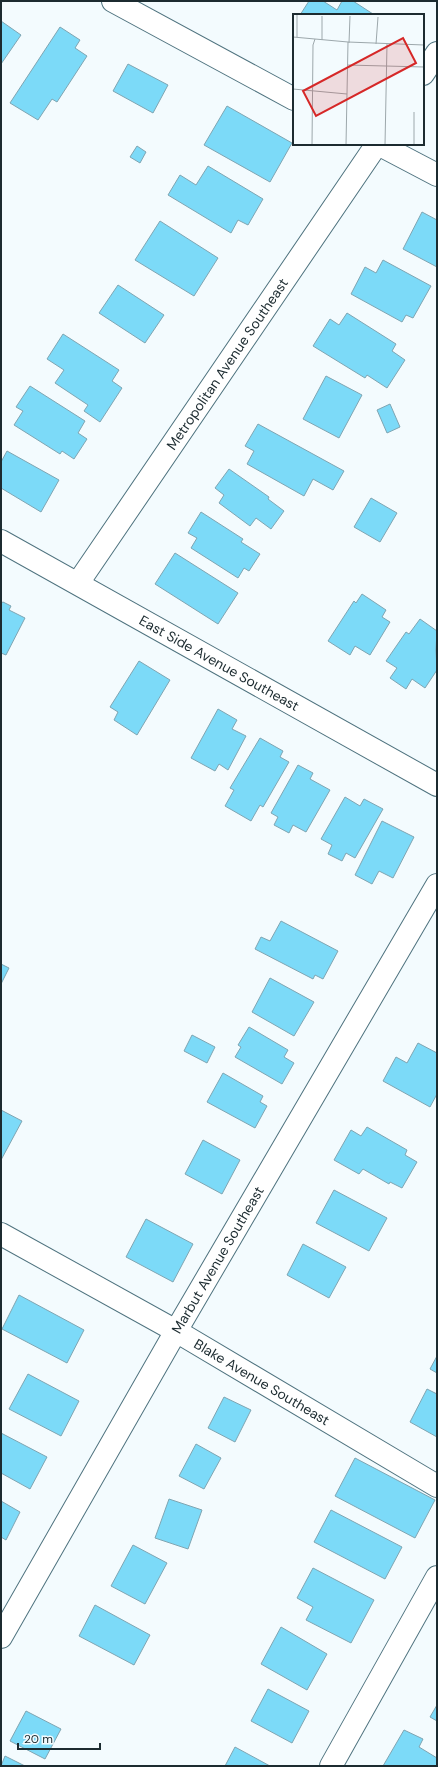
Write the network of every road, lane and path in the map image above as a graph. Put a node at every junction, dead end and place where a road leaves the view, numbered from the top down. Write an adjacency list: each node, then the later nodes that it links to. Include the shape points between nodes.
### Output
1 (113, 1): 4 (street)
2 (437, 53): 3 (street)
3 (424, 72)
4 (293, 97)
5 (377, 145): 9 (street, Metropolitan Avenue Southeast)
6 (380, 145): 7 (street)
7 (437, 175)
8 (1, 540): 9 (street, East Side Avenue Southeast)
9 (78, 583): 10 (street, East Side Avenue Southeast)
10 (437, 785)
11 (437, 885): 13 (street, Marbut Avenue Southeast)
12 (1, 1234): 13 (street, Blake Avenue Southeast)
13 (176, 1331): 14 (street, Blake Avenue Southeast); 16 (street, Marbut Avenue Southeast)
14 (437, 1486)
15 (437, 1577): 17 (street)
16 (1, 1636)
17 (330, 1766)

